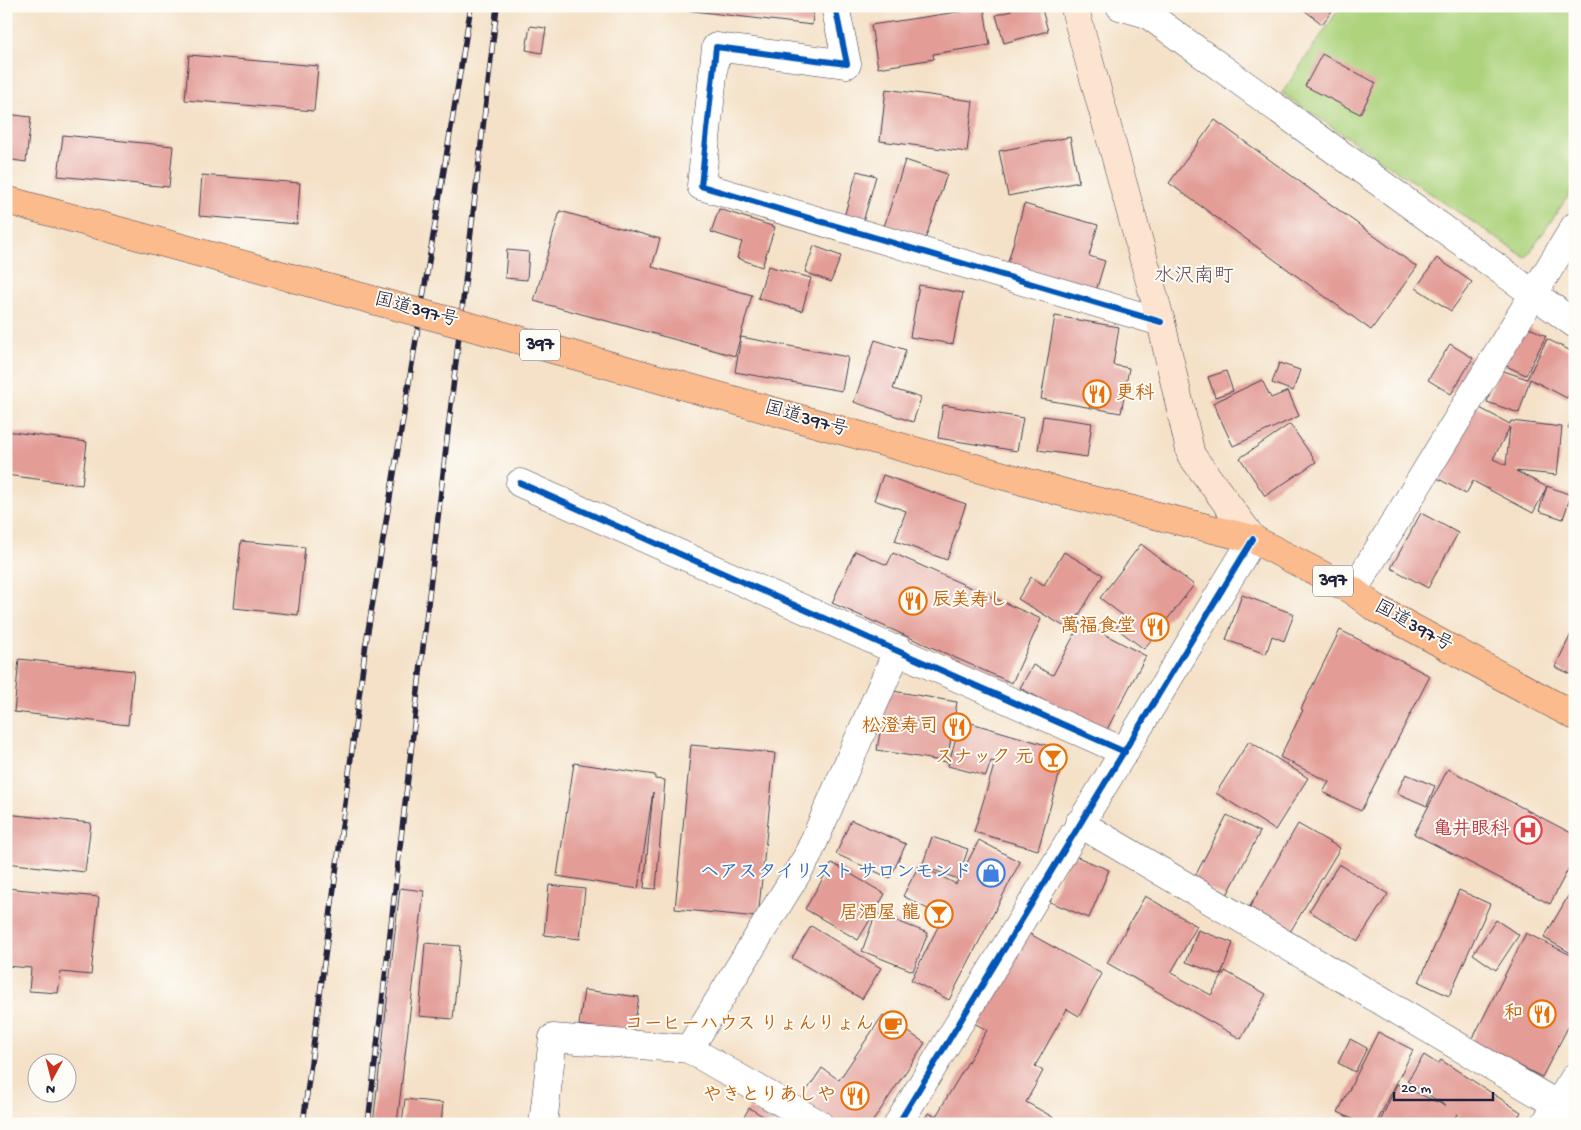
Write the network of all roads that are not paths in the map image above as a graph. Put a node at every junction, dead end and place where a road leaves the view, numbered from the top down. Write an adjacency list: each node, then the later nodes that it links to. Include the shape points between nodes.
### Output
1 (835, 6): 7 (street, via 847,64 716,47 701,186)
2 (1074, 6): 7 (main road)
3 (1120, 6): 6 (street, via 1147,14)
4 (6, 200): 10 (highway, 国道397号 / 397, bridge, via 526,341 1072,495)
5 (1575, 226): 6 (street)
6 (1533, 295): 8 (street); 11 (street)
7 (1160, 322): 10 (main road, via 1191,455)
8 (1575, 324)
9 (520, 483): 12 (street)
10 (1254, 539): 11 (highway, 国道397号 / 397); 14 (street)
11 (1353, 591): 13 (highway, 国道397号 / 397, via 1374,607)
12 (898, 649): 14 (street); 16 (street, via 807,857)
13 (1575, 716)
14 (1125, 752): 15 (street)
15 (1079, 823): 18 (street); 21 (street)
16 (689, 1050): 19 (street, via 553,1038); 20 (street)
17 (1575, 1076): 18 (street)
18 (1559, 1115)
19 (543, 1124)
20 (819, 1124)
21 (898, 1124)

